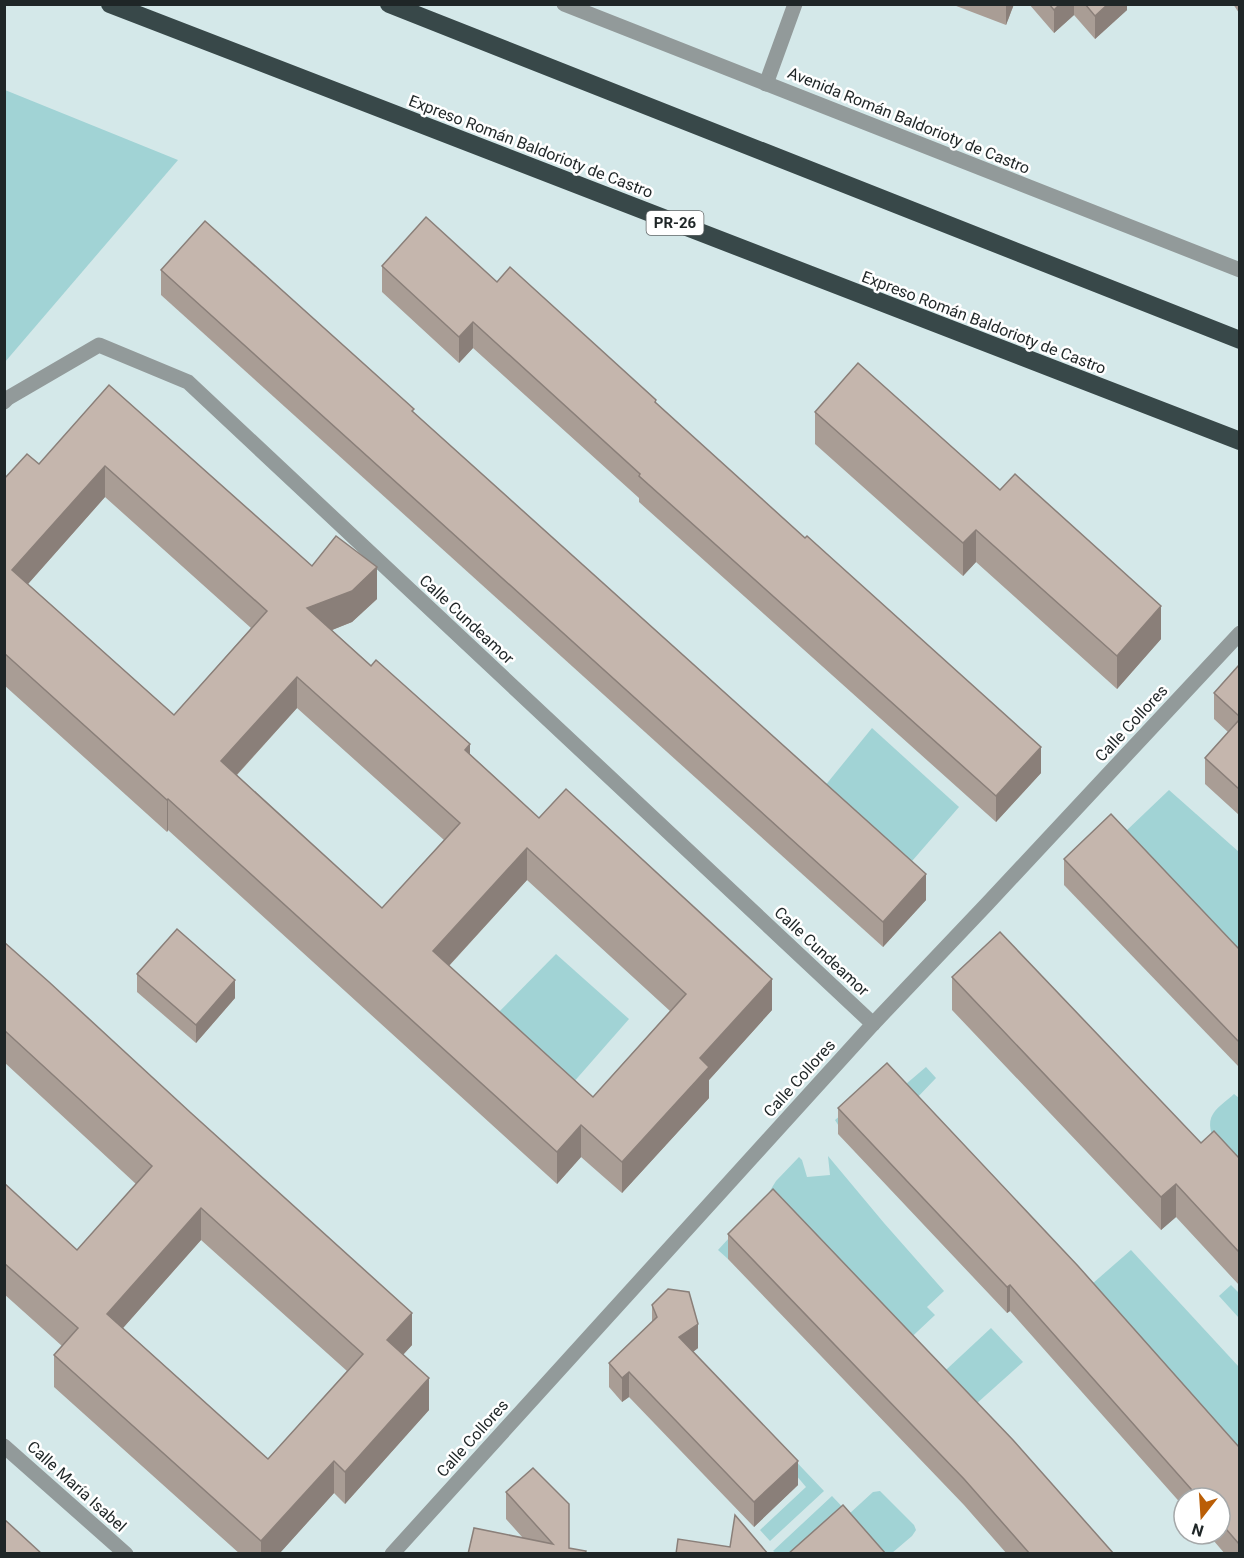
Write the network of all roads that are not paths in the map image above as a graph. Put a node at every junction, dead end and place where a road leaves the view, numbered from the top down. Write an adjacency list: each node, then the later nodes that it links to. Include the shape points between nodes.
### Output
1 (110, 4): 9 (highway, Expreso Román Baldorioty de Castro / PR-26)
2 (389, 4): 7 (highway)
3 (564, 4): 5 (street, Avenida Román Baldorioty de Castro)
4 (795, 4): 5 (street)
5 (766, 84): 6 (street, Avenida Román Baldorioty de Castro)
6 (1238, 267)
7 (1239, 340)
8 (4, 402): 11 (street, Calle Cundeamor, via 99,345 188,382)
9 (1239, 441)
10 (1239, 633): 11 (street, Calle Collores)
11 (873, 1024): 14 (street, Calle Collores)
12 (4, 1446): 13 (street, Calle María Isabel)
13 (126, 1554)
14 (392, 1554)

